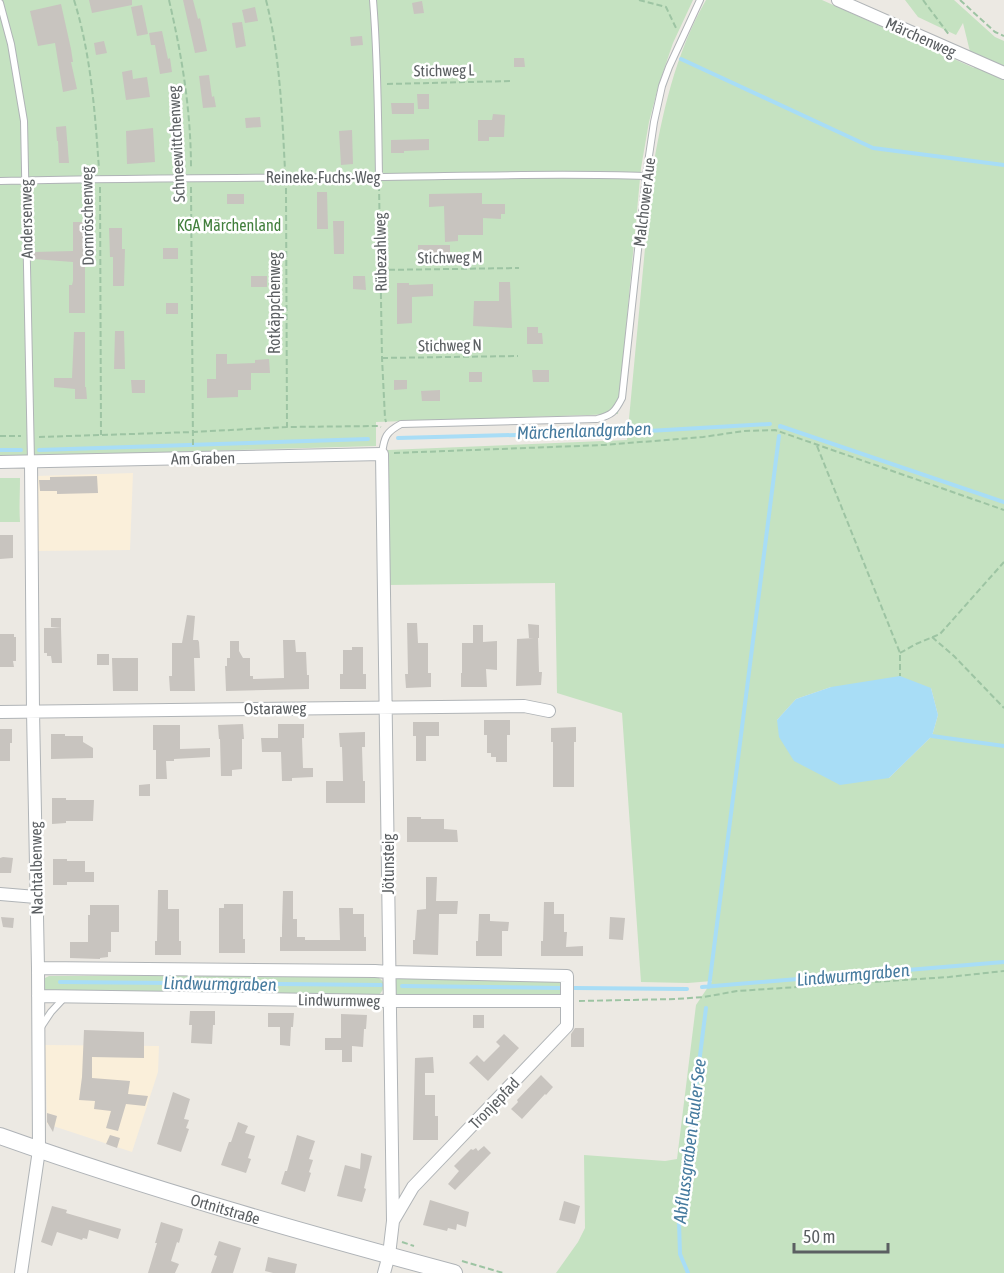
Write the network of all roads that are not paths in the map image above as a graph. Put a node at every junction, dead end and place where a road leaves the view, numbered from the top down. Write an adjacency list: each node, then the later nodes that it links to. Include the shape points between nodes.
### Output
1 (373, 0): 7 (lane)
2 (700, 0): 6 (lane, Malchower Aue, via 662,86)
3 (838, 0): 5 (street, Märchenweg)
4 (0, 3): 9 (lane, Andersenweg, via 24,121)
5 (1004, 73)
6 (646, 176): 7 (lane, Reineke-Fuchs-Weg); 10 (lane, Malchower Aue, via 622,398 615,410 597,419 401,424 389,431)
7 (379, 177): 9 (lane, Reineke-Fuchs-Weg)
8 (0, 181): 9 (lane, Reineke-Fuchs-Weg)
9 (26, 181): 12 (lane, Andersenweg)
10 (382, 454): 12 (street, Am Graben); 13 (street, Jötunsteig)
11 (0, 462): 12 (street, Am Graben)
12 (31, 462): 14 (street, Nachtalbenweg)
13 (386, 707): 14 (street, Ostaraweg); 15 (street, Ostaraweg, via 524,706); 20 (street, Jötunsteig)
14 (33, 711): 16 (street, Ostaraweg); 18 (street, Nachtalbenweg)
15 (549, 711)
16 (0, 712)
17 (0, 894): 18 (street)
18 (36, 897): 19 (street, Nachtalbenweg)
19 (38, 968): 20 (street, Lindwurmweg); 22 (street, Nachtalbenweg)
20 (389, 972): 21 (street, Lindwurmweg); 24 (street, Jötunsteig)
21 (567, 976): 25 (street, Tronjepfad)
22 (38, 996): 23 (street, Lindwurmweg); 26 (street, Nachtalbenweg)
23 (66, 996): 24 (street, Lindwurmweg); 26 (lane)
24 (389, 1001): 25 (street, Lindwurmweg); 29 (street, Jötunsteig)
25 (567, 1001): 29 (street, Tronjepfad, via 567,1026 413,1187)
26 (39, 1030): 28 (street, Nachtalbenweg)
27 (0, 1136): 28 (street, Ortnitstraße)
28 (39, 1150): 30 (street, Ortnitstraße); 31 (street, Nachtalbenweg)
29 (393, 1221): 30 (street, Jötunsteig)
30 (389, 1255): 32 (street, Jötunsteig); 33 (street, Ortnitstraße)
31 (21, 1273)
32 (384, 1273)
33 (454, 1273)

